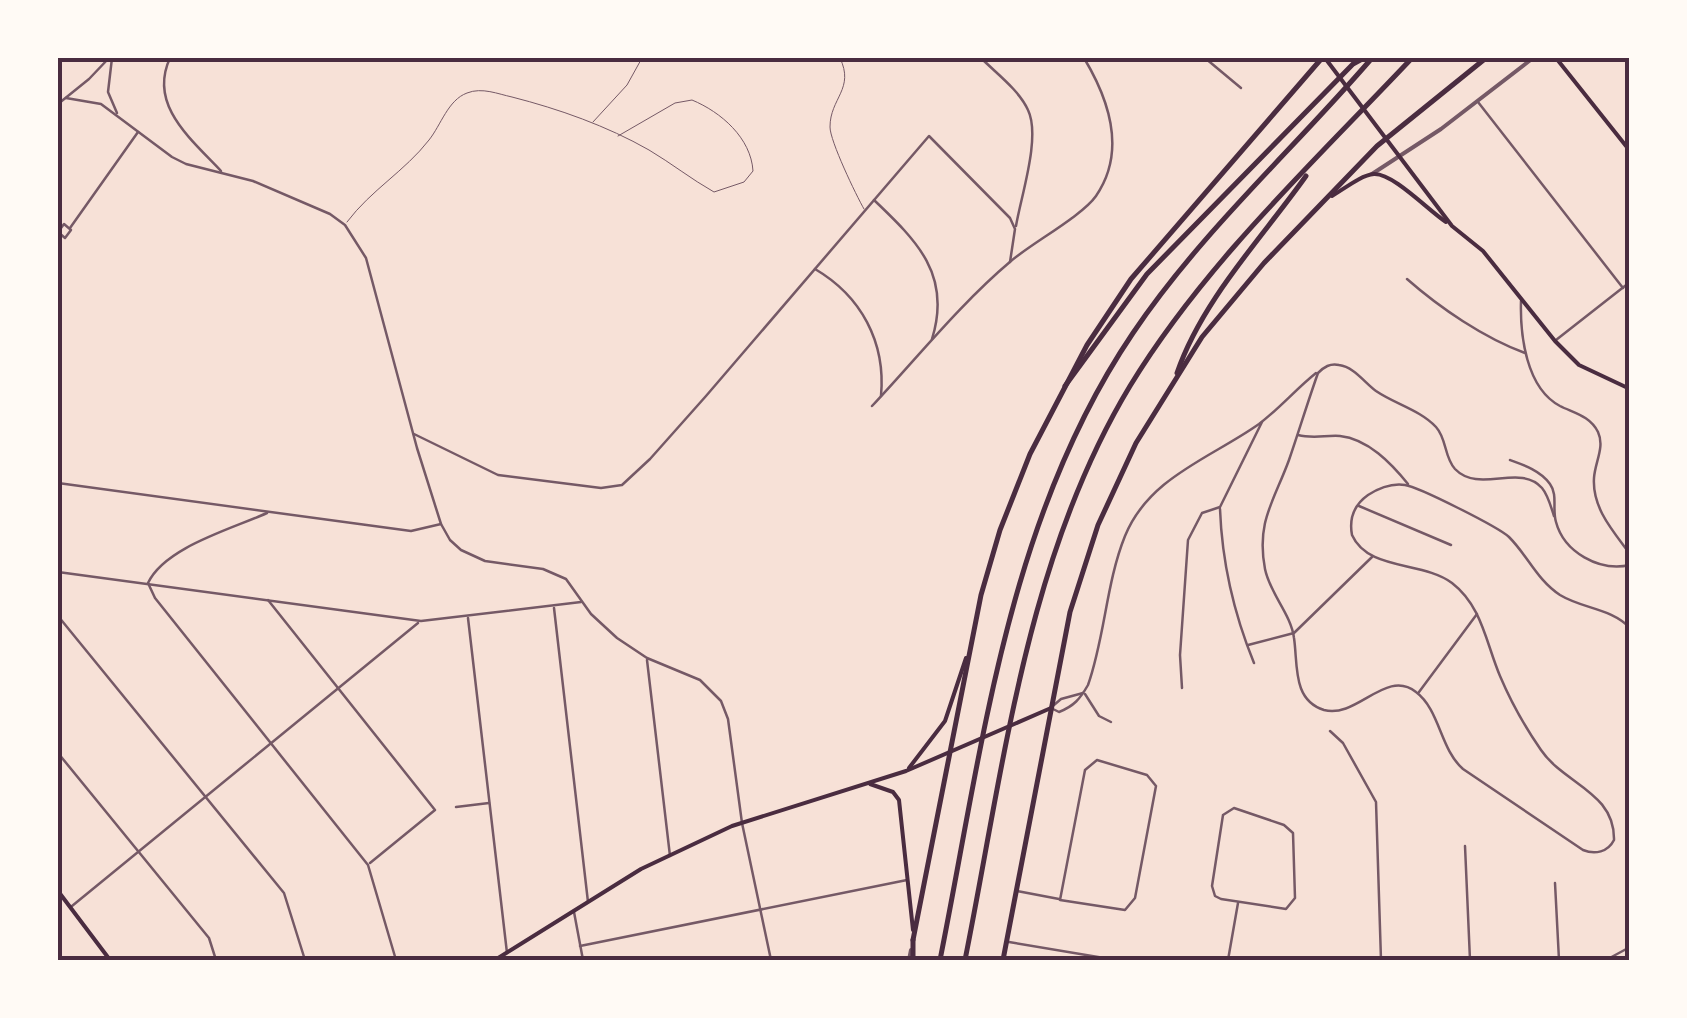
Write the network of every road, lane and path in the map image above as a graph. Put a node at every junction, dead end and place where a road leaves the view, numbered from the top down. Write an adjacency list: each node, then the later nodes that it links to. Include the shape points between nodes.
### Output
1 (110, 58): 16 (street); 19 (street, via 108,92)
2 (170, 58): 27 (street, via 162,84 167,104)
3 (642, 58): 20 (lane)
4 (840, 58): 31 (lane, via 846,81 830,133)
5 (981, 58): 35 (street, via 1032,121)
6 (1084, 58): 37 (street, via 1110,120 1104,177 1095,198)
7 (1205, 58): 15 (street)
8 (1324, 58): 23 (main road); 48 (main road, via 1148,257)
9 (1364, 58): 48 (main road, via 1147,274)
10 (1372, 58): 125 (main road, via 1166,287 1113,365 1061,464 1016,594)
11 (1412, 58): 25 (main road)
12 (1486, 58): 23 (main road)
13 (1533, 58): 17 (street)
14 (1556, 58): 24 (main road)
15 (1240, 88)
16 (66, 98): 18 (street); 19 (street, via 90,100)
17 (1477, 101): 26 (street); 41 (street)
18 (58, 104)
19 (118, 114): 21 (street)
20 (591, 123): 22 (lane); 32 (lane, via 484,91 465,94 421,150)
21 (138, 132): 27 (street, via 172,158); 34 (street)
22 (618, 136): 22 (lane, via 681,100 696,101 728,122 753,171 744,182 714,192)
23 (1384, 140): 26 (main road); 30 (main road)
24 (1630, 151)
25 (1318, 158): 47 (main road, via 1222,291 1186,346); 126 (main road, via 1172,324 1122,400 1079,486 1034,620)
26 (1399, 159): 28 (street); 33 (main road)
27 (222, 172): 32 (street, via 306,203)
28 (1372, 174): 30 (main road); 33 (main road, via 1393,180)
29 (873, 199): 31 (street); 35 (street, via 929,136 1004,208); 44 (street, via 915,242 932,271 938,309)
30 (1319, 203): 47 (main road, via 1227,304)
31 (864, 209): 38 (street)
32 (345, 226): 53 (street, via 366,258)
33 (1452, 226): 42 (main road)
34 (70, 228): 36 (street, via 62,225); 36 (street, via 67,238)
35 (1016, 229): 37 (street)
36 (58, 232)
37 (1010, 262): 44 (street)
38 (814, 268): 50 (street, via 844,289 870,326 880,355); 53 (street, via 622,484 601,488 498,476)
39 (1407, 279): 45 (street)
40 (1630, 282): 41 (street)
41 (1622, 288): 43 (street)
42 (1521, 299): 43 (main road); 45 (street)
43 (1554, 341): 49 (main road, via 1579,365)
44 (930, 343): 50 (street)
45 (1526, 354): 64 (street, via 1550,398 1597,429 1596,499)
46 (1318, 372): 52 (street); 54 (street); 61 (street, via 1331,365 1350,369 1431,422 1462,474 1532,481 1543,489)
47 (1177, 373): 86 (main road, via 1130,455 1092,542)
48 (1065, 386): 79 (main road, via 1010,505)
49 (1630, 388)
50 (880, 397): 51 (street)
51 (872, 406)
52 (1263, 422): 59 (street); 84 (street, via 1178,472 1134,520 1118,557)
53 (412, 433): 62 (street)
54 (1297, 435): 57 (street, via 1361,442); 77 (street, via 1262,540 1268,582)
55 (1510, 460): 61 (street, via 1549,482)
56 (58, 483): 60 (street)
57 (1410, 486): 58 (street, via 1380,488); 76 (street, via 1494,525 1559,594)
58 (1358, 505): 63 (street); 65 (street, via 1352,536)
59 (1220, 508): 78 (street, via 1223,554); 83 (street, via 1202,513 1188,540)
60 (267, 513): 62 (street, via 412,531); 68 (street, via 186,549 152,573)
61 (1554, 516): 66 (street, via 1580,554 1605,566)
62 (441, 524): 70 (street, via 460,550 494,564 553,572)
63 (1451, 545)
64 (1630, 554)
65 (1372, 556): 72 (street, via 1442,576); 77 (street)
66 (1630, 564)
67 (58, 572): 68 (street)
68 (148, 584): 69 (street); 89 (street)
69 (268, 599): 75 (street); 82 (street)
70 (582, 602): 71 (street); 80 (street, via 602,626)
71 (554, 606): 74 (street); 107 (street)
72 (1478, 613): 85 (street); 85 (street, via 1518,712 1558,770 1607,808 1612,845 1583,850 1463,769)
73 (58, 616): 94 (street)
74 (468, 617): 75 (street); 95 (street)
75 (421, 621): 82 (street)
76 (1630, 628)
77 (1294, 633): 78 (street); 85 (street, via 1300,687 1319,708 1344,710 1391,686)
78 (1246, 645): 81 (street)
79 (969, 649): 90 (main road); 92 (main road, via 948,717)
80 (647, 658): 97 (street, via 700,680 721,701); 100 (street)
81 (1254, 663)
82 (339, 687): 89 (street); 101 (street, via 435,810)
83 (1182, 688)
84 (1084, 692): 86 (street); 86 (street, via 1069,708); 87 (street)
85 (1418, 693)
86 (1051, 708): 90 (main road); 105 (main road)
87 (1111, 722)
88 (1330, 731): 130 (street, via 1376,802)
89 (272, 742): 94 (street); 101 (street)
90 (950, 752): 92 (main road); 112 (main road)
91 (58, 753): 99 (street)
92 (906, 771): 93 (main road)
93 (870, 784): 97 (main road); 102 (main road, via 899,800)
94 (205, 796): 99 (street); 119 (street, via 284,893)
95 (490, 803): 96 (street); 116 (street)
96 (456, 808)
97 (742, 822): 100 (main road); 110 (street)
98 (1465, 846): 131 (street)
99 (138, 851): 109 (street); 118 (street, via 209,938)
100 (670, 857): 107 (main road)
101 (368, 865): 120 (street)
102 (908, 880): 110 (street); 112 (main road)
103 (1555, 883): 132 (street)
104 (58, 891): 109 (main road)
105 (1016, 891): 106 (street); 113 (main road)
106 (1060, 900): 106 (street, via 1088,764 1097,760 1151,778 1156,790 1133,904 1119,910)
107 (588, 902): 111 (main road)
108 (1238, 902): 108 (street, via 1212,890 1230,808 1293,833 1294,903 1286,909); 129 (street)
109 (71, 907): 117 (main road)
110 (760, 908): 114 (street); 123 (street)
111 (574, 911): 114 (street); 116 (main road)
112 (913, 940): 124 (main road)
113 (1007, 941): 127 (main road); 128 (street)
114 (580, 946): 122 (street)
115 (1630, 947): 133 (street)
116 (507, 953): 121 (main road)
117 (110, 960)
118 (216, 960)
119 (305, 960)
120 (396, 960)
121 (495, 960)
122 (583, 960)
123 (771, 960)
124 (911, 960)
125 (940, 960)
126 (965, 960)
127 (1003, 960)
128 (1116, 960)
129 (1228, 960)
130 (1381, 960)
131 (1470, 960)
132 (1559, 960)
133 (1606, 960)

